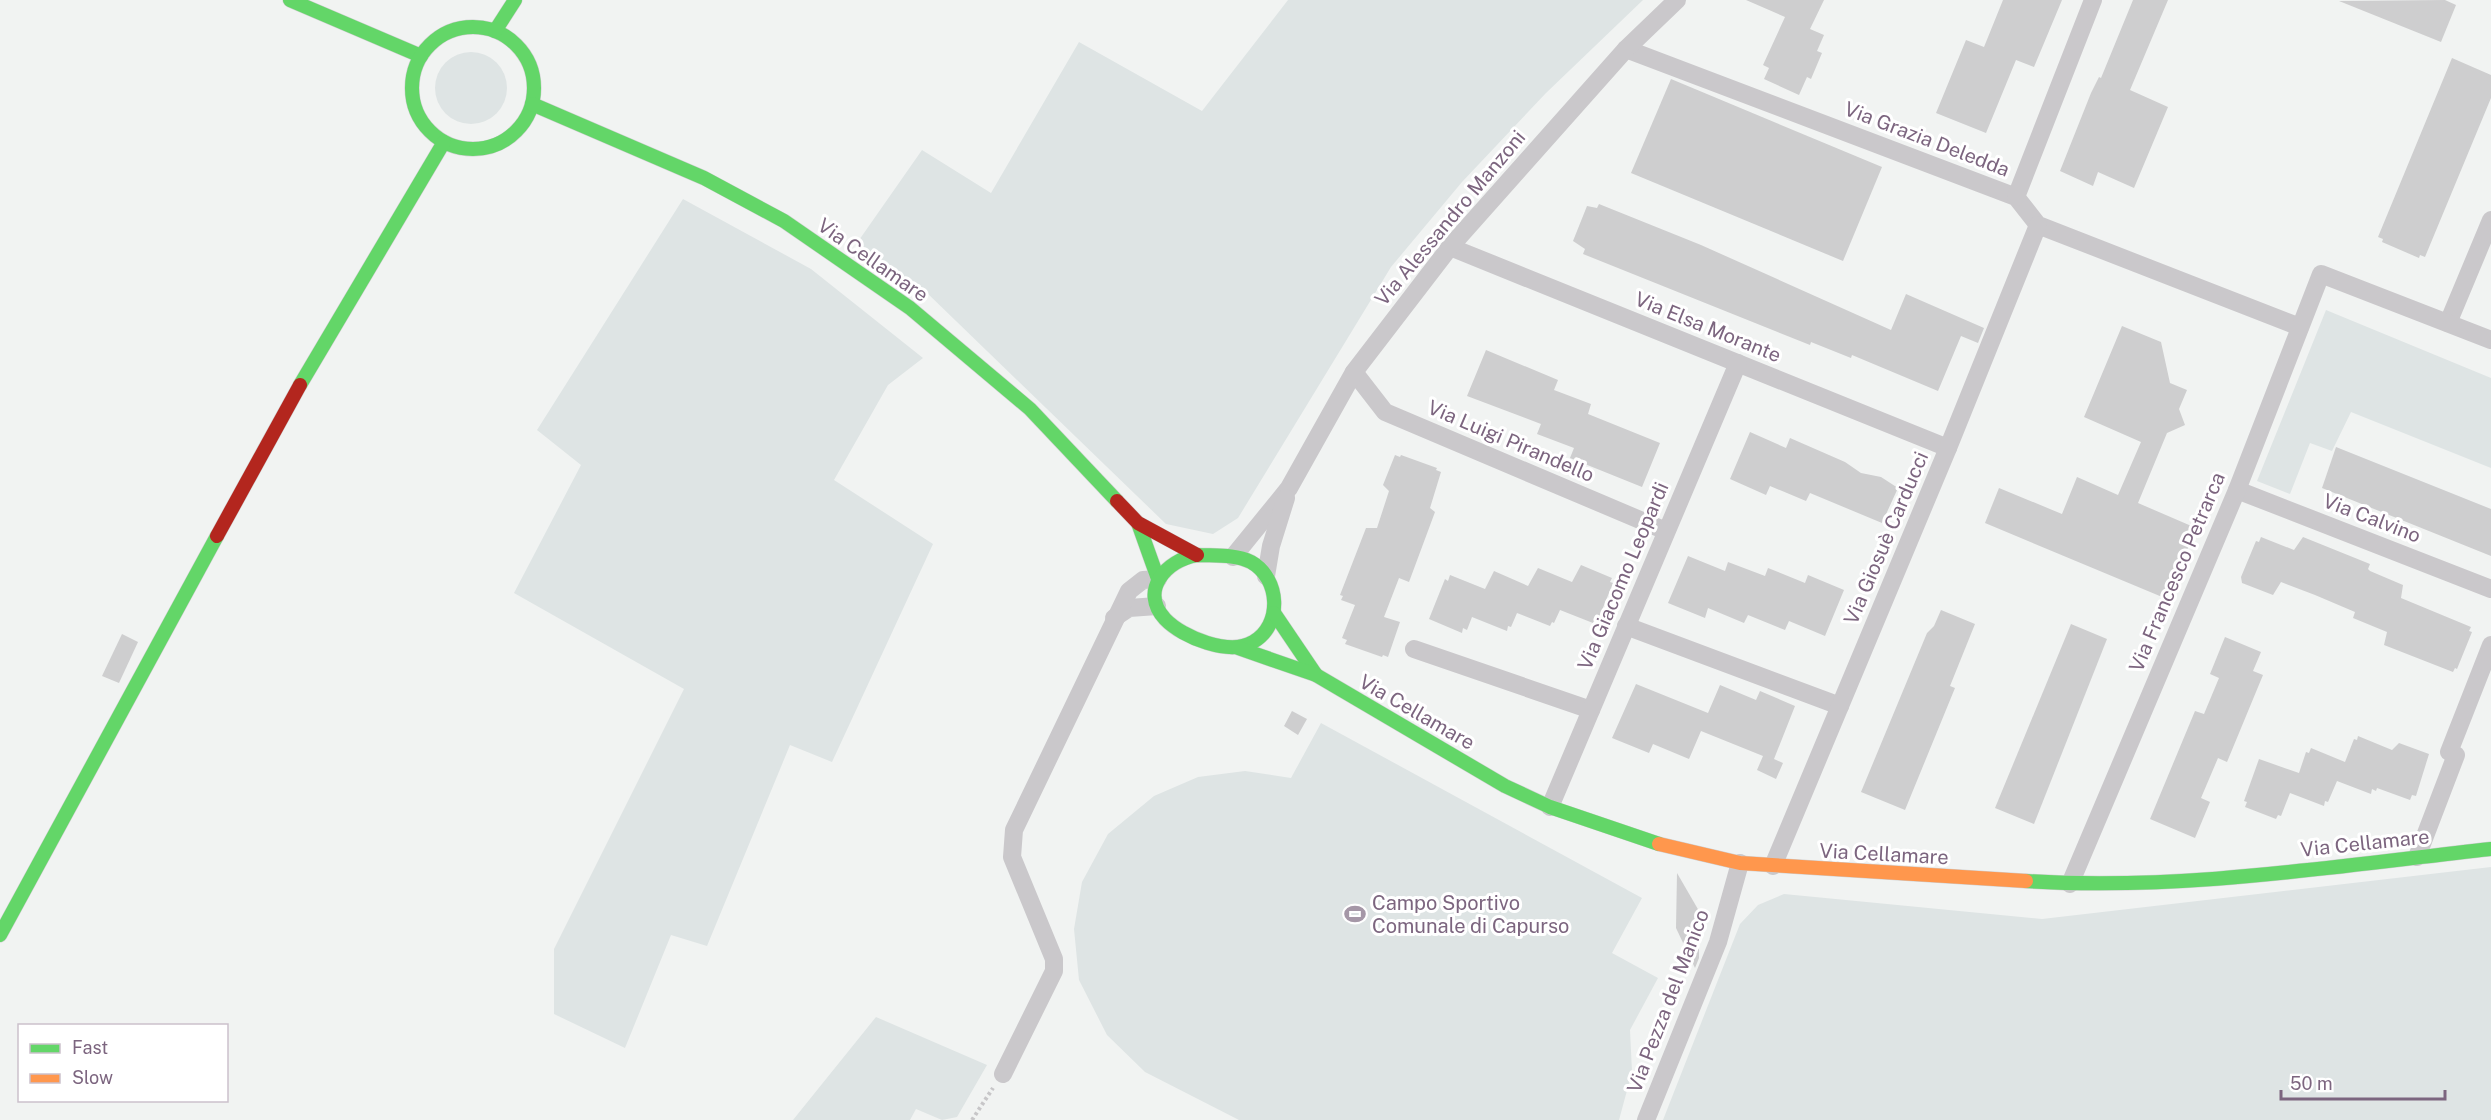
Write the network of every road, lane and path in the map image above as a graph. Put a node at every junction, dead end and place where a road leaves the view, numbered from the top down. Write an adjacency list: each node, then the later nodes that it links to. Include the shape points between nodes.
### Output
1 (290, 0): 7 (street)
2 (515, 0): 5 (street)
3 (1677, 0): 6 (street, Via Alessandro Manzoni)
4 (2093, 0): 10 (street)
5 (495, 31): 7 (street, via 470,27 451,31 434,41); 8 (street, via 511,39 528,60 534,86)
6 (1626, 48): 10 (street, Via Grazia Deledda); 13 (street, Via Alessandro Manzoni)
7 (421, 56): 9 (street, via 412,84 414,104 422,122)
8 (532, 104): 9 (street, via 519,128 497,144 470,149); 22 (street, Via Cellamare, via 704,178 784,221 910,308 1030,409)
9 (444, 142): 45 (street, via 236,500)
10 (2016, 197): 12 (street, Via Grazia Deledda)
11 (2491, 220): 14 (street)
12 (2038, 225): 15 (street); 19 (street, Via Giosuè Carducci)
13 (1450, 247): 17 (street, Via Elsa Morante); 18 (street, Via Alessandro Manzoni)
14 (2448, 323): 15 (street, Via Francesco Petrarca, via 2320,274); 16 (street)
15 (2300, 327): 21 (street, Via Francesco Petrarca)
16 (2491, 340)
17 (1738, 363): 19 (street, Via Elsa Morante); 23 (street, Via Giacomo Leopardi)
18 (1354, 372): 20 (street, Via Alessandro Manzoni); 23 (street, Via Luigi Pirandello, via 1385,412)
19 (1948, 448): 37 (street, Via Giosuè Carducci)
20 (1289, 488): 25 (street, Via Alessandro Manzoni); 26 (street, Via Alessandro Manzoni)
21 (2237, 490): 28 (street, Via Calvino); 44 (street, Via Francesco Petrarca)
22 (1138, 524): 24 (street, Via Cellamare); 27 (street, Via Cellamare)
23 (1666, 531): 32 (street, Via Giacomo Leopardi)
24 (1197, 555): 25 (street, Via Cellamare); 27 (street, Via Cellamare, via 1176,559)
25 (1233, 557): 26 (street, Via Cellamare, via 1246,560)
26 (1266, 576): 30 (street, Via Cellamare, via 1272,587)
27 (1158, 579): 29 (street, Via Cellamare); 31 (street, via 1143,580 1129,591)
28 (2491, 589)
29 (1157, 606): 31 (street, via 1129,608); 34 (street, Via Cellamare, via 1178,629 1212,646)
30 (1274, 613): 34 (street, via 1261,636); 36 (street, Via Cellamare)
31 (1114, 618): 46 (street, via 1014,830 1012,857 1054,959 1054,971)
32 (1626, 626): 37 (street); 38 (street, Via Giacomo Leopardi)
33 (2491, 645): 41 (street, via 2448,752 2456,755)
34 (1238, 648): 36 (street, Via Cellamare)
35 (1414, 649): 38 (street)
36 (1316, 675): 39 (street, Via Cellamare, via 1455,757)
37 (1840, 706): 43 (street, Via Giosuè Carducci)
38 (1591, 711): 39 (street, Via Giacomo Leopardi)
39 (1550, 807): 42 (street, Via Cellamare, via 1667,847)
40 (2491, 849): 41 (street, Via Cellamare)
41 (2417, 857): 44 (street, Via Cellamare, via 2183,882)
42 (1740, 863): 43 (street, Via Cellamare); 48 (street, Via Pezza del Manico, via 1718,942)
43 (1773, 866): 44 (street, Via Cellamare)
44 (2070, 884)
45 (0, 935)
46 (1003, 1074): 47 (path)
47 (972, 1120)
48 (1646, 1120)

